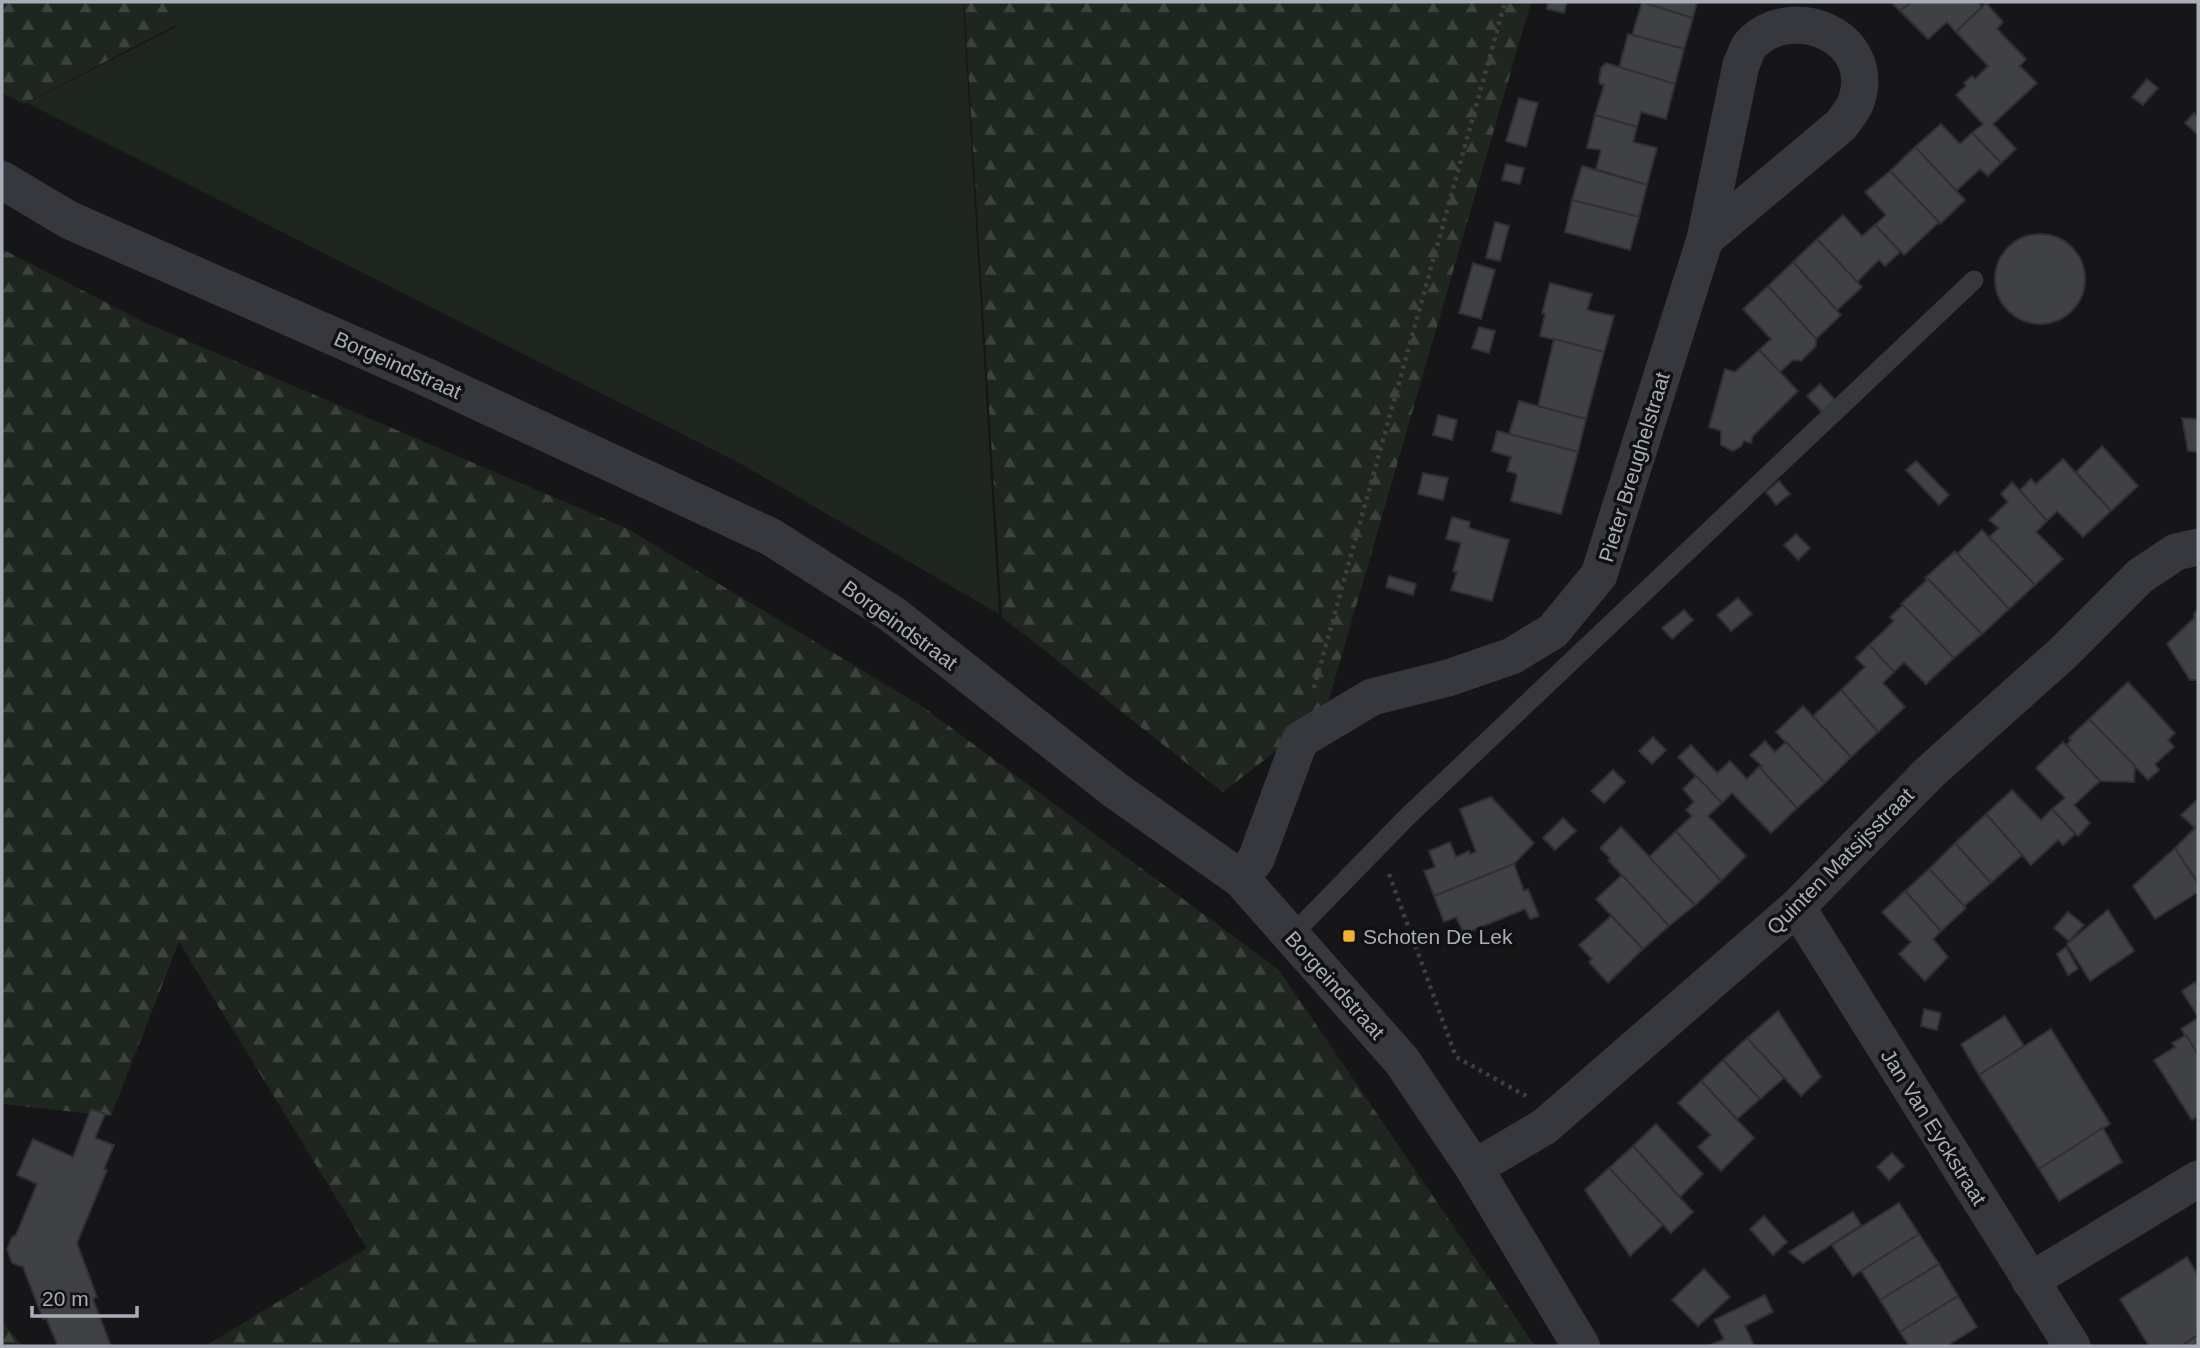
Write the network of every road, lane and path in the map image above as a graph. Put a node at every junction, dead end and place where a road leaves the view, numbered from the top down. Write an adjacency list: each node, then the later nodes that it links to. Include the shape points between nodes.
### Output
1 (1505, 2): 6 (path)
2 (2, 180): 8 (street, Borgeindstraat, via 69,220 426,377 771,537 891,614 1115,790)
3 (1705, 239): 3 (street, Pieter Breughelstraat, via 1841,125 1855,104 1858,63 1845,41 1831,29 1811,21 1778,23 1749,47 1741,65); 6 (street, Pieter Breughelstraat, via 1599,575 1553,631 1512,656 1372,697)
4 (1974, 280): 7 (lane)
5 (2198, 547): 9 (street, Quinten Matsijsstraat, via 2176,552 2140,576 2063,653 1930,772)
6 (1300, 740): 8 (street, via 1256,859)
7 (1379, 846): 10 (lane); 11 (path, via 1456,1057 1525,1095)
8 (1241, 879): 10 (street, Borgeindstraat)
9 (1797, 907): 11 (street, Quinten Matsijsstraat); 14 (street, Jan Van Eyckstraat)
10 (1291, 936): 12 (street, Borgeindstraat, via 1402,1061)
11 (1544, 1127): 12 (street, Quinten Matsijsstraat)
12 (1474, 1168): 15 (street, Borgeindstraat)
13 (2198, 1179): 14 (street)
14 (2030, 1281): 16 (street, Jan Van Eyckstraat)
15 (1581, 1346)
16 (2072, 1346)

